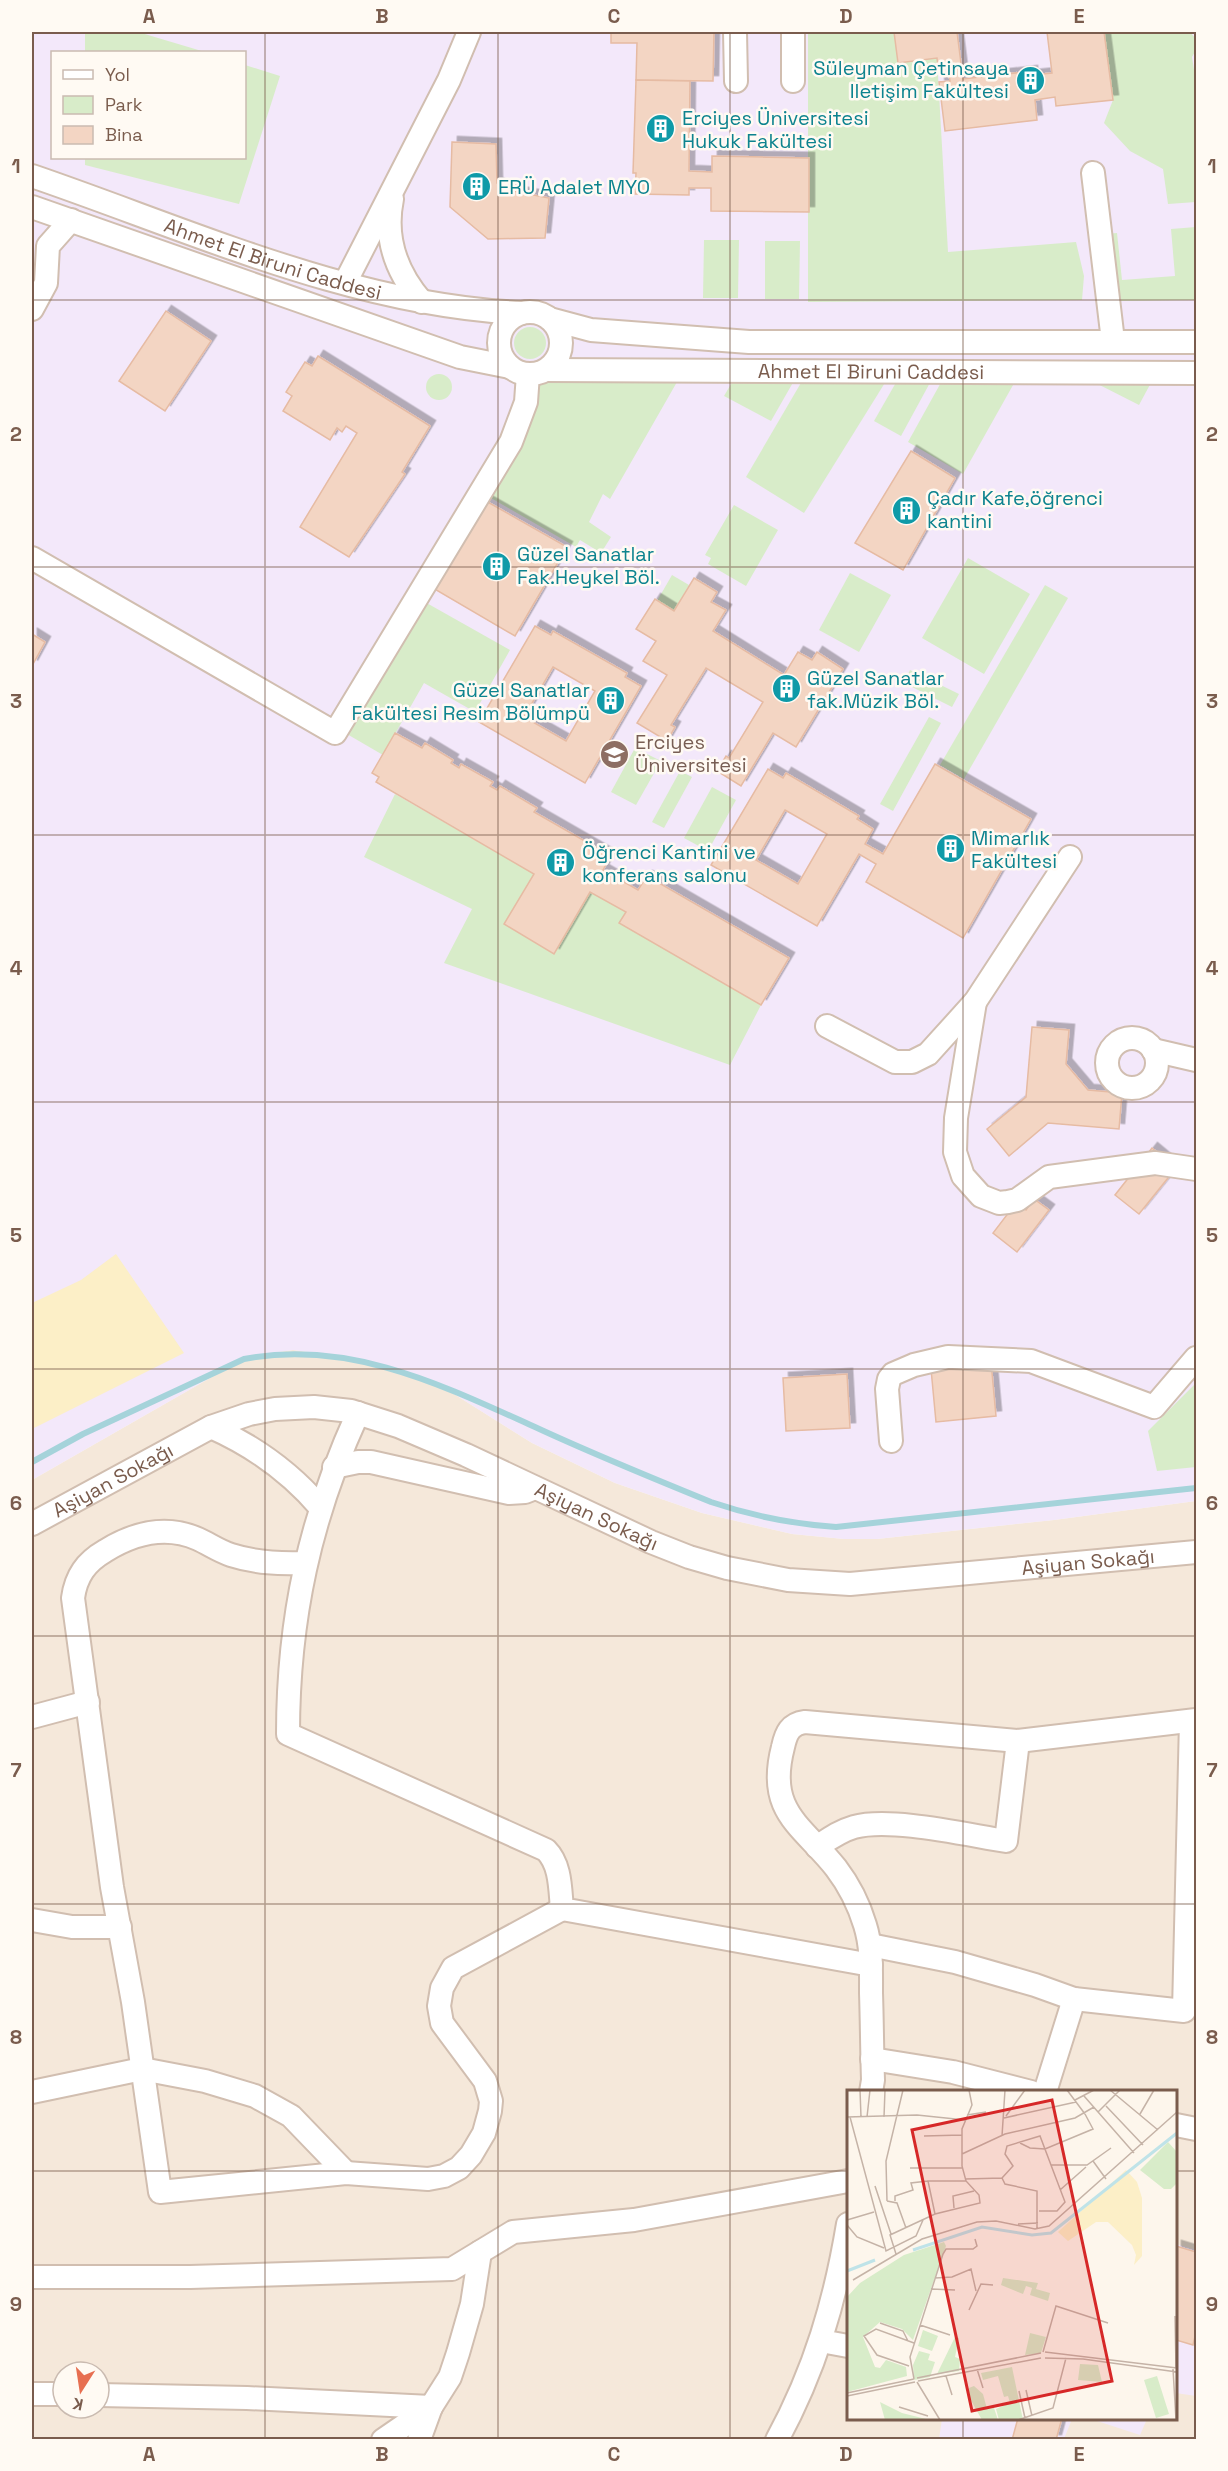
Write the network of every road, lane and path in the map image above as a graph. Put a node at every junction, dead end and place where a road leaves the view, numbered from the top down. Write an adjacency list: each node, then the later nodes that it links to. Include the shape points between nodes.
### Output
1 (469, 32): 8 (street)
2 (735, 32): 4 (street)
3 (793, 32): 5 (street)
4 (736, 81)
5 (793, 81)
6 (1093, 173): 16 (street)
7 (32, 177): 11 (street, Ahmet El Biruni Caddesi, via 204,240)
8 (399, 177): 11 (street); 12 (street, via 390,208 390,241 401,273)
9 (32, 207): 10 (street, Ahmet El Biruni Caddesi)
10 (71, 220): 13 (street, via 48,246 46,284); 18 (street, Ahmet El Biruni Caddesi, via 460,357)
11 (345, 283): 12 (street, Ahmet El Biruni Caddesi)
12 (422, 302): 14 (street, Ahmet El Biruni Caddesi, via 476,311)
13 (32, 309)
14 (522, 313): 15 (street); 18 (street, via 501,332 500,351)
15 (549, 320): 16 (street, Ahmet El Biruni Caddesi, via 591,330 750,342); 18 (street, via 560,336 554,363)
16 (1113, 341): 17 (street, Ahmet El Biruni Caddesi)
17 (1197, 342)
18 (528, 371): 19 (street, Ahmet El Biruni Caddesi); 20 (street, via 524,409 512,442 335,734)
19 (1197, 373)
20 (32, 558)
21 (1070, 856): 22 (street)
22 (975, 1002): 23 (street, via 928,1054 912,1062 886,1059); 26 (street, via 956,1118 955,1152 963,1176 981,1196 1008,1202 1017,1200 1048,1177 1155,1163)
23 (826, 1026)
24 (1153, 1050): 25 (street)
25 (1197, 1060)
26 (1197, 1169)
27 (1197, 1358): 30 (street, via 1154,1407 1031,1361 965,1357 931,1360 890,1379 887,1389)
28 (358, 1413): 29 (street, Aşiyan Sokağı, via 321,1407 275,1409); 31 (street); 32 (street, Aşiyan Sokağı, via 432,1440)
29 (210, 1427): 33 (street, via 237,1438 282,1468); 34 (street, Aşiyan Sokağı)
30 (891, 1441)
31 (334, 1467): 32 (street, via 371,1462 509,1493); 33 (street)
32 (535, 1488): 35 (street, Aşiyan Sokağı, via 688,1557 757,1574 819,1583 850,1584)
33 (320, 1507): 36 (street)
34 (32, 1524)
35 (1197, 1552)
36 (305, 1563): 37 (street, via 247,1559 198,1539 168,1532 129,1538 101,1553 82,1570 72,1598); 42 (street, via 291,1648 288,1734 546,1850 555,1861)
37 (88, 1702): 38 (street); 44 (street)
38 (32, 1717)
39 (1194, 1720): 40 (street); 47 (street)
40 (1018, 1741): 41 (street, via 1006,1841 882,1824 855,1827); 41 (street, via 798,1723 788,1731 782,1752 781,1795 791,1819)
41 (817, 1847): 45 (street, via 850,1889)
42 (562, 1909): 45 (street); 56 (street, via 453,1968 442,1988 442,2023 480,2072 489,2091 488,2121 471,2156 459,2168 436,2178)
43 (32, 1920): 44 (street, via 72,1927)
44 (120, 1927): 49 (street)
45 (870, 1955): 46 (street, via 975,1967); 48 (street)
46 (1074, 1999): 47 (street); 52 (street)
47 (1190, 2011)
48 (872, 2059): 50 (street); 51 (street, via 953,2072)
49 (142, 2069): 53 (street); 56 (street, via 230,2087 273,2106 291,2116); 56 (street, via 160,2192)
50 (871, 2090)
51 (1027, 2090)
52 (1045, 2090)
53 (32, 2091)
54 (1177, 2125): 55 (street)
55 (1197, 2129)
56 (346, 2173)
57 (847, 2181): 59 (street, via 634,2220 513,2232)
58 (847, 2235): 61 (street)
59 (480, 2252): 60 (street, via 452,2269 441,2270); 66 (street, via 472,2304 458,2353 450,2377)
60 (32, 2277)
61 (821, 2341): 62 (street); 69 (street, via 805,2384)
62 (847, 2346)
63 (32, 2394): 64 (street)
64 (51, 2394)
65 (111, 2395): 66 (street)
66 (431, 2407): 67 (street); 68 (street)
67 (383, 2439)
68 (419, 2439)
69 (777, 2439)

